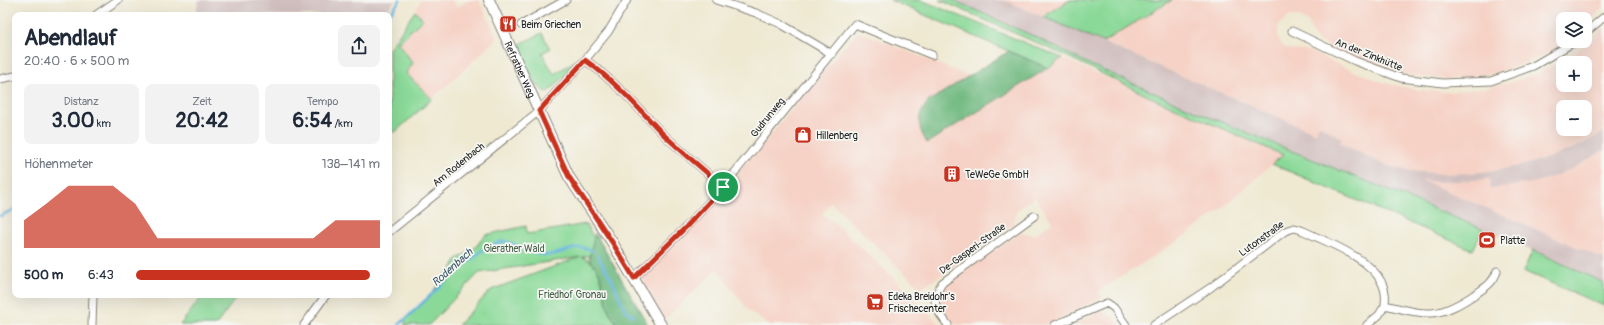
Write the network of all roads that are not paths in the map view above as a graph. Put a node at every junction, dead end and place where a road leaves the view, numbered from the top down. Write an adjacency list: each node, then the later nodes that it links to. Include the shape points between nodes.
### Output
1 (118, 0): 6 (street)
2 (489, 0): 17 (main road, Refrather Weg)
3 (566, 0): 8 (street)
4 (627, 0): 14 (street, Am Rodenbach, via 608,32)
5 (716, 0): 12 (street, via 781,24)
6 (100, 12)
7 (1604, 17): 9 (street)
8 (521, 25)
9 (1592, 27)
10 (1292, 31): 11 (street, An der Zinkhütte, via 1356,61 1401,78 1443,83 1491,82 1533,66)
11 (1564, 48)
12 (832, 54): 13 (street, Gudrunweg, via 855,24); 18 (street, Gudrunweg)
13 (932, 55)
14 (585, 60): 17 (street, Am Rodenbach); 18 (street, via 601,71 664,134)
15 (12, 77): 16 (street)
16 (0, 80)
17 (539, 111): 20 (street, Am Rodenbach); 22 (main road, Refrather Weg, via 569,177)
18 (723, 187): 22 (street, Gudrunweg)
19 (1034, 216): 29 (street, De-Gasperi-Straße, via 942,283 934,302)
20 (392, 230)
21 (1497, 271): 25 (street, via 1492,282 1461,304 1442,312 1426,314)
22 (634, 278): 28 (main road, Refrather Weg)
23 (93, 298): 26 (street)
24 (324, 298): 27 (street)
25 (1385, 305): 32 (street, Lutonstraße, via 1384,289 1380,280 1358,258 1342,248 1294,228 1285,231 1204,293); 33 (street, via 1377,318)
26 (92, 325)
27 (304, 325)
28 (661, 325)
29 (948, 325)
30 (1055, 325): 31 (street, via 1107,303)
31 (1126, 325)
32 (1154, 325)
33 (1367, 325)

